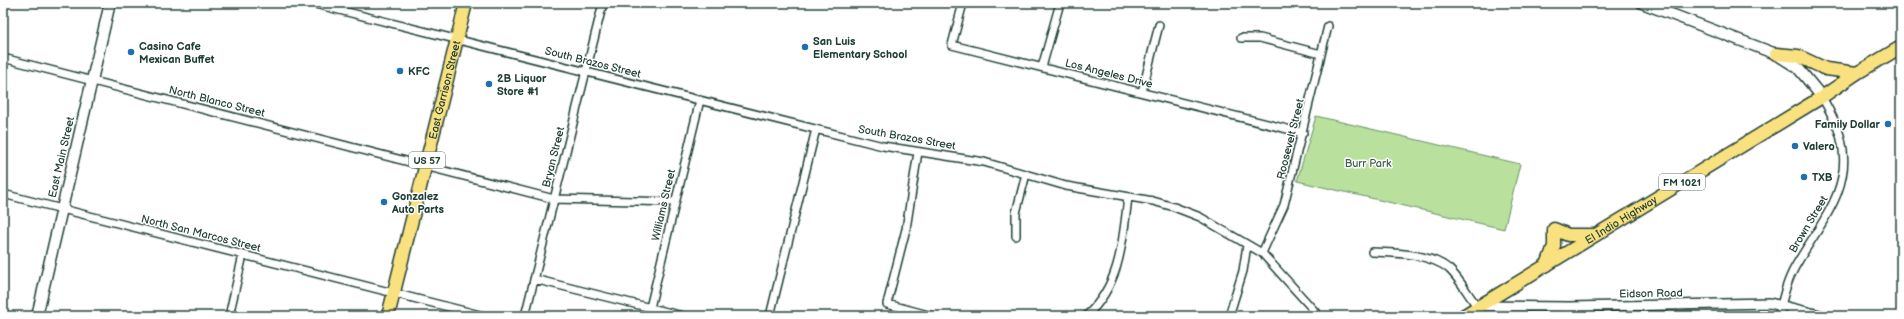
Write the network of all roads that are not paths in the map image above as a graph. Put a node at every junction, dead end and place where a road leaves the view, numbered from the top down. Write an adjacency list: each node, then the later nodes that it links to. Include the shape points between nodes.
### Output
1 (110, 3): 19 (main road, East Main Street)
2 (311, 3): 11 (street, South Brazos Street)
3 (466, 3): 11 (main road, East Garrison Street / US 57)
4 (602, 3): 17 (street, Bryan Street)
5 (963, 3): 16 (street, Los Angeles Drive, via 952,45)
6 (1060, 3): 16 (street)
7 (1642, 3): 14 (main road)
8 (1159, 25): 20 (street)
9 (1328, 26): 13 (street, Roosevelt Street)
10 (1241, 38): 13 (street, via 1260,38)
11 (458, 41): 17 (street, South Brazos Street); 26 (main road, East Garrison Street / US 57)
12 (1901, 47): 18 (main road, El Indio Highway / FM 1021)
13 (1321, 54): 24 (street, Roosevelt Street)
14 (1776, 54): 18 (main road, via 1798,56 1826,69); 21 (main road, via 1798,68)
15 (3, 58): 19 (street, North Blanco Street)
16 (1042, 67): 20 (street, Los Angeles Drive)
17 (585, 71): 22 (street, South Brazos Street); 30 (street, Bryan Street)
18 (1857, 73): 21 (main road, El Indio Highway / FM 1021)
19 (92, 80): 26 (street, North Blanco Street); 32 (main road, East Main Street)
20 (1142, 92): 24 (street, Los Angeles Drive)
21 (1822, 97): 33 (main road, El Indio Highway / FM 1021); 42 (street, Brown Street, via 1841,138 1844,170 1840,190 1828,215 1794,268)
22 (700, 100): 23 (street, South Brazos Street); 31 (street, Williams Street)
23 (816, 129): 25 (street, South Brazos Street); 53 (street)
24 (1303, 132): 37 (street, Roosevelt Street, via 1284,205)
25 (918, 152): 27 (street, South Brazos Street, via 984,162); 54 (street, via 906,230 887,304)
26 (426, 166): 30 (street, North Blanco Street); 41 (main road, East Garrison Street / US 57)
27 (1026, 174): 29 (street, South Brazos Street, via 1066,186); 34 (street, via 1016,213)
28 (3, 194): 32 (street, North San Marcos Street)
29 (1128, 197): 35 (street, South Brazos Street, via 1174,207 1200,217); 55 (street, via 1123,247 1114,276 1093,310)
30 (554, 199): 31 (street, North Blanco Street); 40 (street, Bryan Street)
31 (675, 202): 45 (street, Williams Street)
32 (61, 209): 38 (street, North San Marcos Street); 46 (main road, East Main Street)
33 (1596, 235): 39 (main road, El Indio Highway / FM 1021); 39 (main road, via 1568,235 1554,229 1554,246)
34 (1016, 236)
35 (1247, 245): 37 (street, South Brazos Street); 56 (street, via 1243,271)
36 (1372, 252): 43 (street, via 1423,257 1449,269)
37 (1262, 254): 57 (street, South Brazos Street)
38 (243, 255): 41 (street, North San Marcos Street); 47 (street)
39 (1547, 265): 43 (main road, El Indio Highway / FM 1021)
40 (534, 279): 45 (street); 50 (street, Bryan Street)
41 (394, 294): 48 (main road, East Garrison Street / US 57); 49 (street, North San Marcos Street)
42 (1781, 305): 44 (street, Eidson Road, via 1770,302); 60 (street, Brown Street); 61 (street, Eidson Road)
43 (1477, 306): 44 (street, Eidson Road); 58 (main road, El Indio Highway / FM 1021)
44 (1569, 306): 59 (street)
45 (650, 307): 51 (street, Williams Street); 52 (street)
46 (37, 316)
47 (229, 316)
48 (388, 316)
49 (484, 316)
50 (525, 316)
51 (648, 316)
52 (683, 316)
53 (770, 316)
54 (932, 316)
55 (1086, 316)
56 (1229, 316)
57 (1319, 316)
58 (1463, 316)
59 (1567, 316)
60 (1779, 316)
61 (1824, 316)

